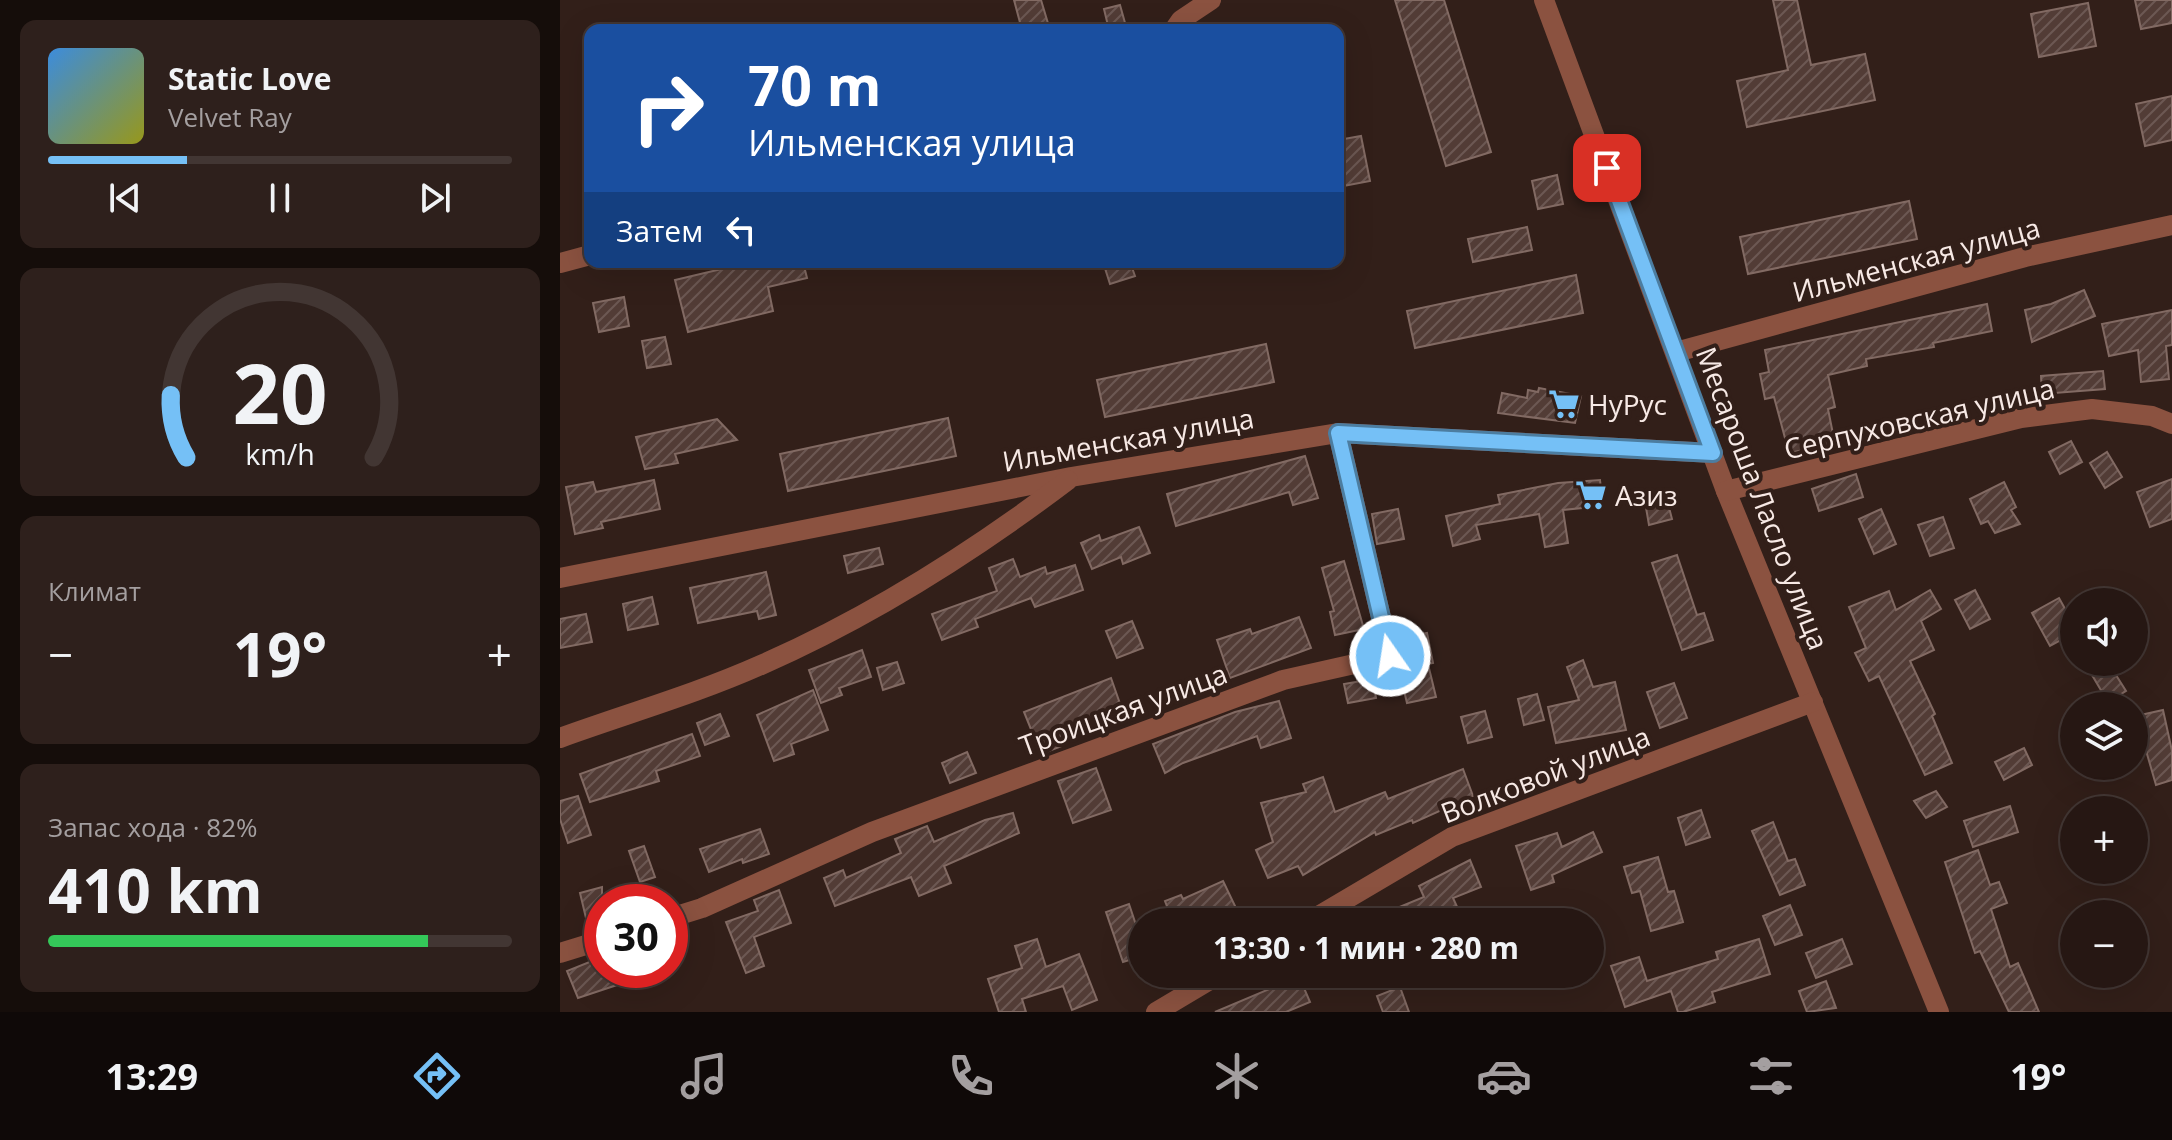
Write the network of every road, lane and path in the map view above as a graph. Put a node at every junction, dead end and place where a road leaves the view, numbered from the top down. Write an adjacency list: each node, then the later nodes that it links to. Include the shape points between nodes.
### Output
1 (1211, 0): 3 (street)
2 (1544, 0): 7 (street, Месароша Ласло улица)
3 (1178, 24)
4 (2172, 225): 7 (street, Ильменская улица, via 2025,257)
5 (584, 257): 6 (street)
6 (560, 263)
7 (1676, 352): 10 (street, Месароша Ласло улица)
8 (2172, 424): 12 (street, Серпуховская улица, via 2152,416 2092,409 2021,418)
9 (1338, 433): 10 (street, Ильменская улица); 11 (street, Ильменская улица); 17 (street, Троицкая улица, via 1390,656 1283,680 872,832)
10 (1713, 453): 12 (street, Месароша Ласло улица)
11 (1071, 477): 13 (street, Ильменская улица); 15 (street, via 1009,524 892,598 760,666)
12 (1726, 491): 14 (street, Месароша Ласло улица)
13 (560, 578)
14 (1813, 702): 16 (street, Волковой улица, via 1452,837); 22 (street, Месароша Ласло улица)
15 (560, 738)
16 (1332, 908)
17 (688, 912)
18 (584, 946): 19 (street)
19 (560, 953)
20 (1196, 988): 21 (street)
21 (1156, 1012)
22 (1939, 1012)

